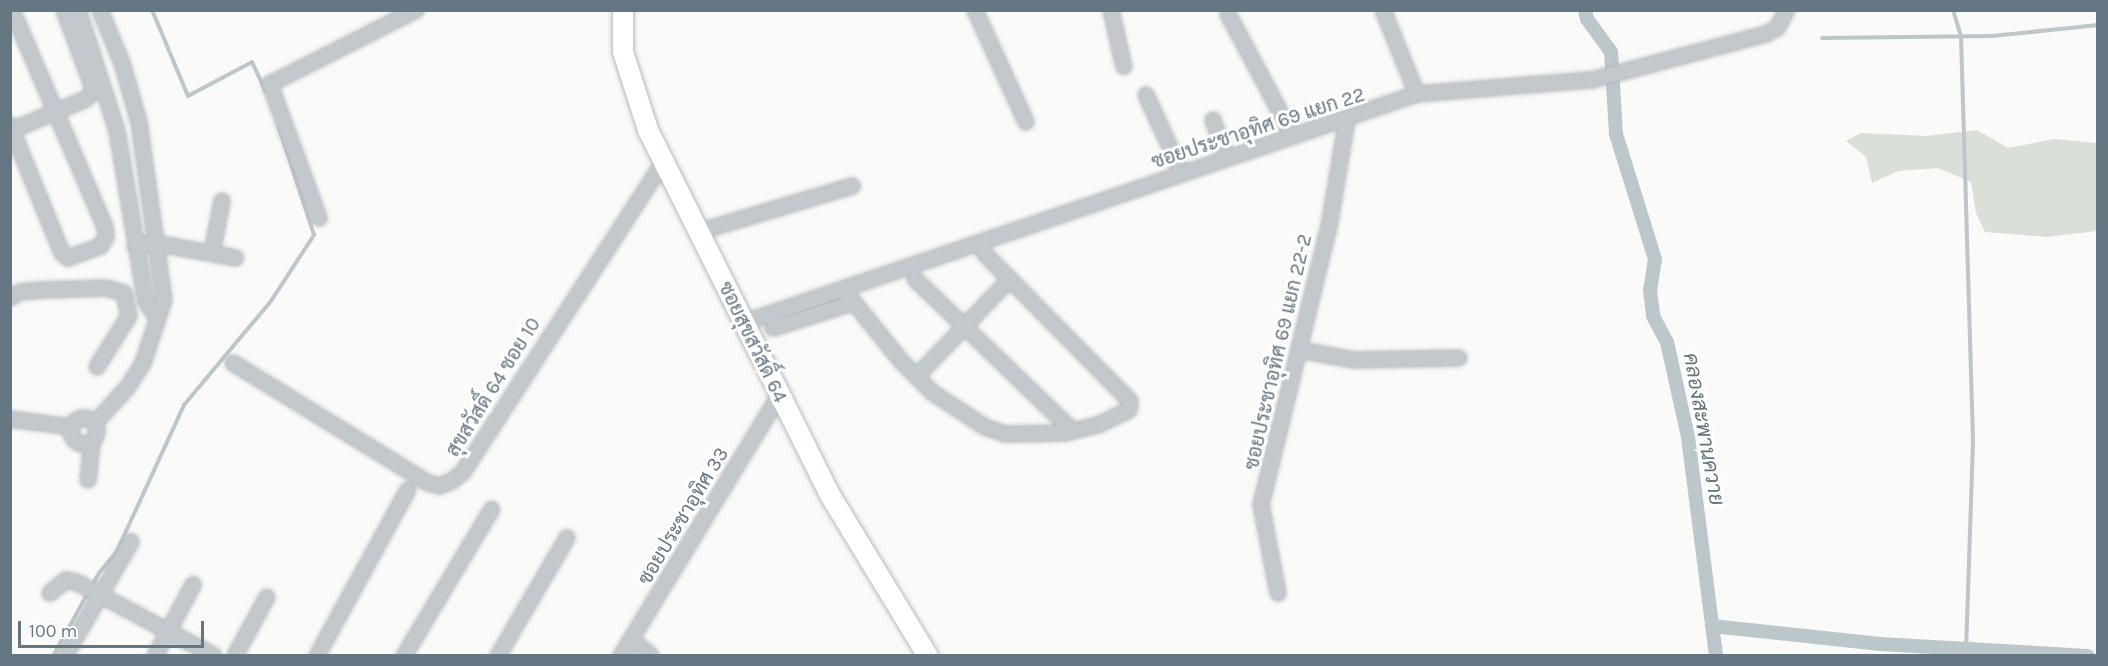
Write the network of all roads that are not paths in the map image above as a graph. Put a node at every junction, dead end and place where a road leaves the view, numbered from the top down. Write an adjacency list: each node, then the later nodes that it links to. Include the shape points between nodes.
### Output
1 (12, 10): 17 (street)
2 (64, 10): 17 (street, via 92,85 86,99)
3 (78, 10): 14 (street)
4 (100, 10): 12 (street)
5 (416, 10): 30 (street, via 270,84)
6 (623, 10): 26 (street, ซอยสุขสวัสดิ์ 64, via 622,52 632,88)
7 (975, 10): 20 (street)
8 (1111, 10): 13 (street)
9 (1383, 10): 15 (street)
10 (1787, 10): 15 (street, ซอยประชาอุทิศ 69 แยก 22, via 1777,28 1766,34 1624,73 1592,80)
11 (1228, 14): 22 (street)
12 (122, 63): 14 (street); 23 (street)
13 (1124, 67)
14 (103, 79): 24 (street)
15 (1417, 94): 18 (street, ซอยประชาอุทิศ 69 แยก 22)
16 (1146, 95): 27 (street)
17 (56, 112): 21 (street); 21 (street, via 105,227 106,237 101,246 68,258 62,253)
18 (1347, 119): 22 (street, ซอยประชาอุทิศ 69 แยก 22); 48 (street, ซอยประชาอุทิศ 69 แยก 22-2, via 1330,221)
19 (1213, 120): 25 (street)
20 (1026, 122)
21 (11, 129)
22 (1293, 136): 25 (street, ซอยประชาอุทิศ 69 แยก 22)
23 (141, 138): 24 (street); 32 (street)
24 (119, 141): 33 (street)
25 (1227, 159): 27 (street, ซอยประชาอุทิศ 69 แยก 22)
26 (665, 160): 31 (street, ซอยสุขสวัสดิ์ 64); 50 (street, สุขสวัสดิ์ 64 ซอย 10, via 463,472 452,482 440,486 428,483)
27 (1182, 174): 41 (street, ซอยประชาอุทิศ 69 แยก 22)
28 (852, 186): 31 (street)
29 (222, 201): 34 (street)
30 (319, 218)
31 (698, 232): 45 (street, ซอยสุขสวัสดิ์ 64)
32 (154, 243): 33 (street); 34 (street); 39 (street)
33 (135, 246): 40 (street)
34 (212, 253): 36 (street)
35 (984, 253): 38 (street)
36 (236, 258)
37 (915, 279): 46 (street)
38 (1010, 279): 46 (street); 57 (street, via 1130,401 1127,412)
39 (161, 287): 40 (street); 44 (street, via 164,300)
40 (143, 288): 44 (street, via 146,302)
41 (843, 289): 43 (street); 45 (street, ซอยประชาอุทิศ 69 แยก 22)
42 (10, 298): 51 (street, via 20,292 43,290 106,288 124,293 129,316)
43 (853, 303): 47 (street); 52 (street)
44 (157, 318): 55 (street, via 143,363 127,388)
45 (743, 323): 53 (street, ซอยสุขสวัสดิ์ 64)
46 (965, 326): 52 (street); 57 (street)
47 (773, 328)
48 (1300, 350): 49 (street, via 1355,360); 67 (street, ซอยประชาอุทิศ 69 แยก 22-2, via 1261,505)
49 (1459, 358)
50 (233, 363)
51 (97, 367)
52 (917, 376): 57 (street, via 961,414 1005,434)
53 (779, 396): 70 (street, ซอยประชาอุทิศ 33); 80 (street, ซอยสุขสวัสดิ์ 64, via 830,495)
54 (10, 419): 56 (street)
55 (95, 423): 56 (street, via 82,418); 58 (street, via 97,435)
56 (72, 427): 58 (street, via 72,436 79,443)
57 (1073, 431)
58 (92, 442): 59 (street)
59 (88, 480)
60 (408, 490): 75 (street)
61 (492, 509): 76 (street)
62 (567, 538): 77 (street)
63 (131, 542): 65 (street)
64 (193, 585): 69 (street)
65 (96, 592): 66 (street, via 66,580); 69 (street); 71 (street)
66 (50, 593)
67 (1278, 593)
68 (267, 597): 74 (street)
69 (169, 630): 72 (street); 73 (street)
70 (631, 639): 78 (street, ซอยประชาอุทิศ 33); 79 (street)
71 (65, 656)
72 (155, 656)
73 (214, 656)
74 (235, 656)
75 (317, 656)
76 (404, 656)
77 (498, 656)
78 (621, 656)
79 (651, 656)
80 (928, 656)

